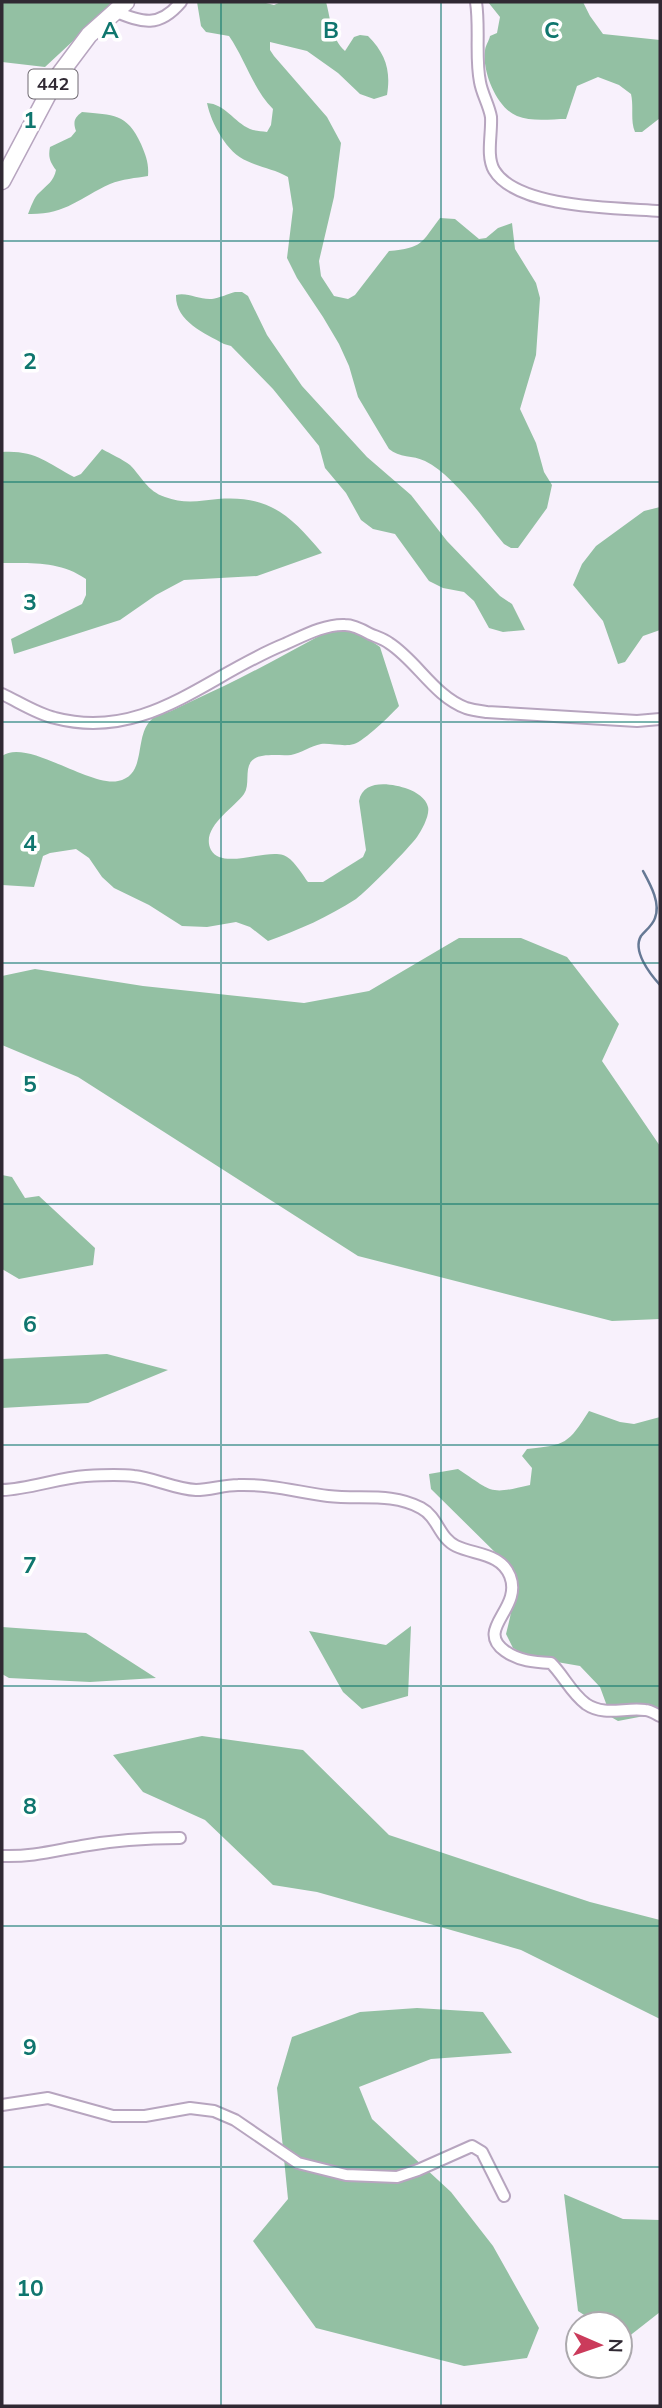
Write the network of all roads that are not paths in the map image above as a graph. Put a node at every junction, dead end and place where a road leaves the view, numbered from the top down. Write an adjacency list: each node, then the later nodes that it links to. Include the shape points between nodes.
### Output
1 (181, 2): 3 (street, via 151,21 137,20)
2 (476, 2): 5 (street, via 479,81 491,116 491,161 506,185 520,193 569,204)
3 (120, 7): 4 (highway, 442, via 89,35 56,79)
4 (2, 181)
5 (660, 211)
6 (2, 694): 7 (street, via 75,723 135,719 270,650 321,629 345,625 389,643 446,696 466,708)
7 (660, 719)
8 (2, 1490): 9 (street, via 84,1476 134,1476 196,1490 262,1485 327,1496 396,1498 423,1509 457,1547 490,1555 506,1569 513,1593 496,1626 497,1645 512,1656 551,1663 589,1706 610,1712 645,1710)
9 (660, 1716)
10 (180, 1838): 11 (street, via 143,1838 28,1857)
11 (2, 1856)
12 (2, 2105): 13 (street, via 48,2098 113,2116 190,2108 214,2111 298,2163 346,2175 397,2177 472,2146 482,2152)
13 (504, 2196)

